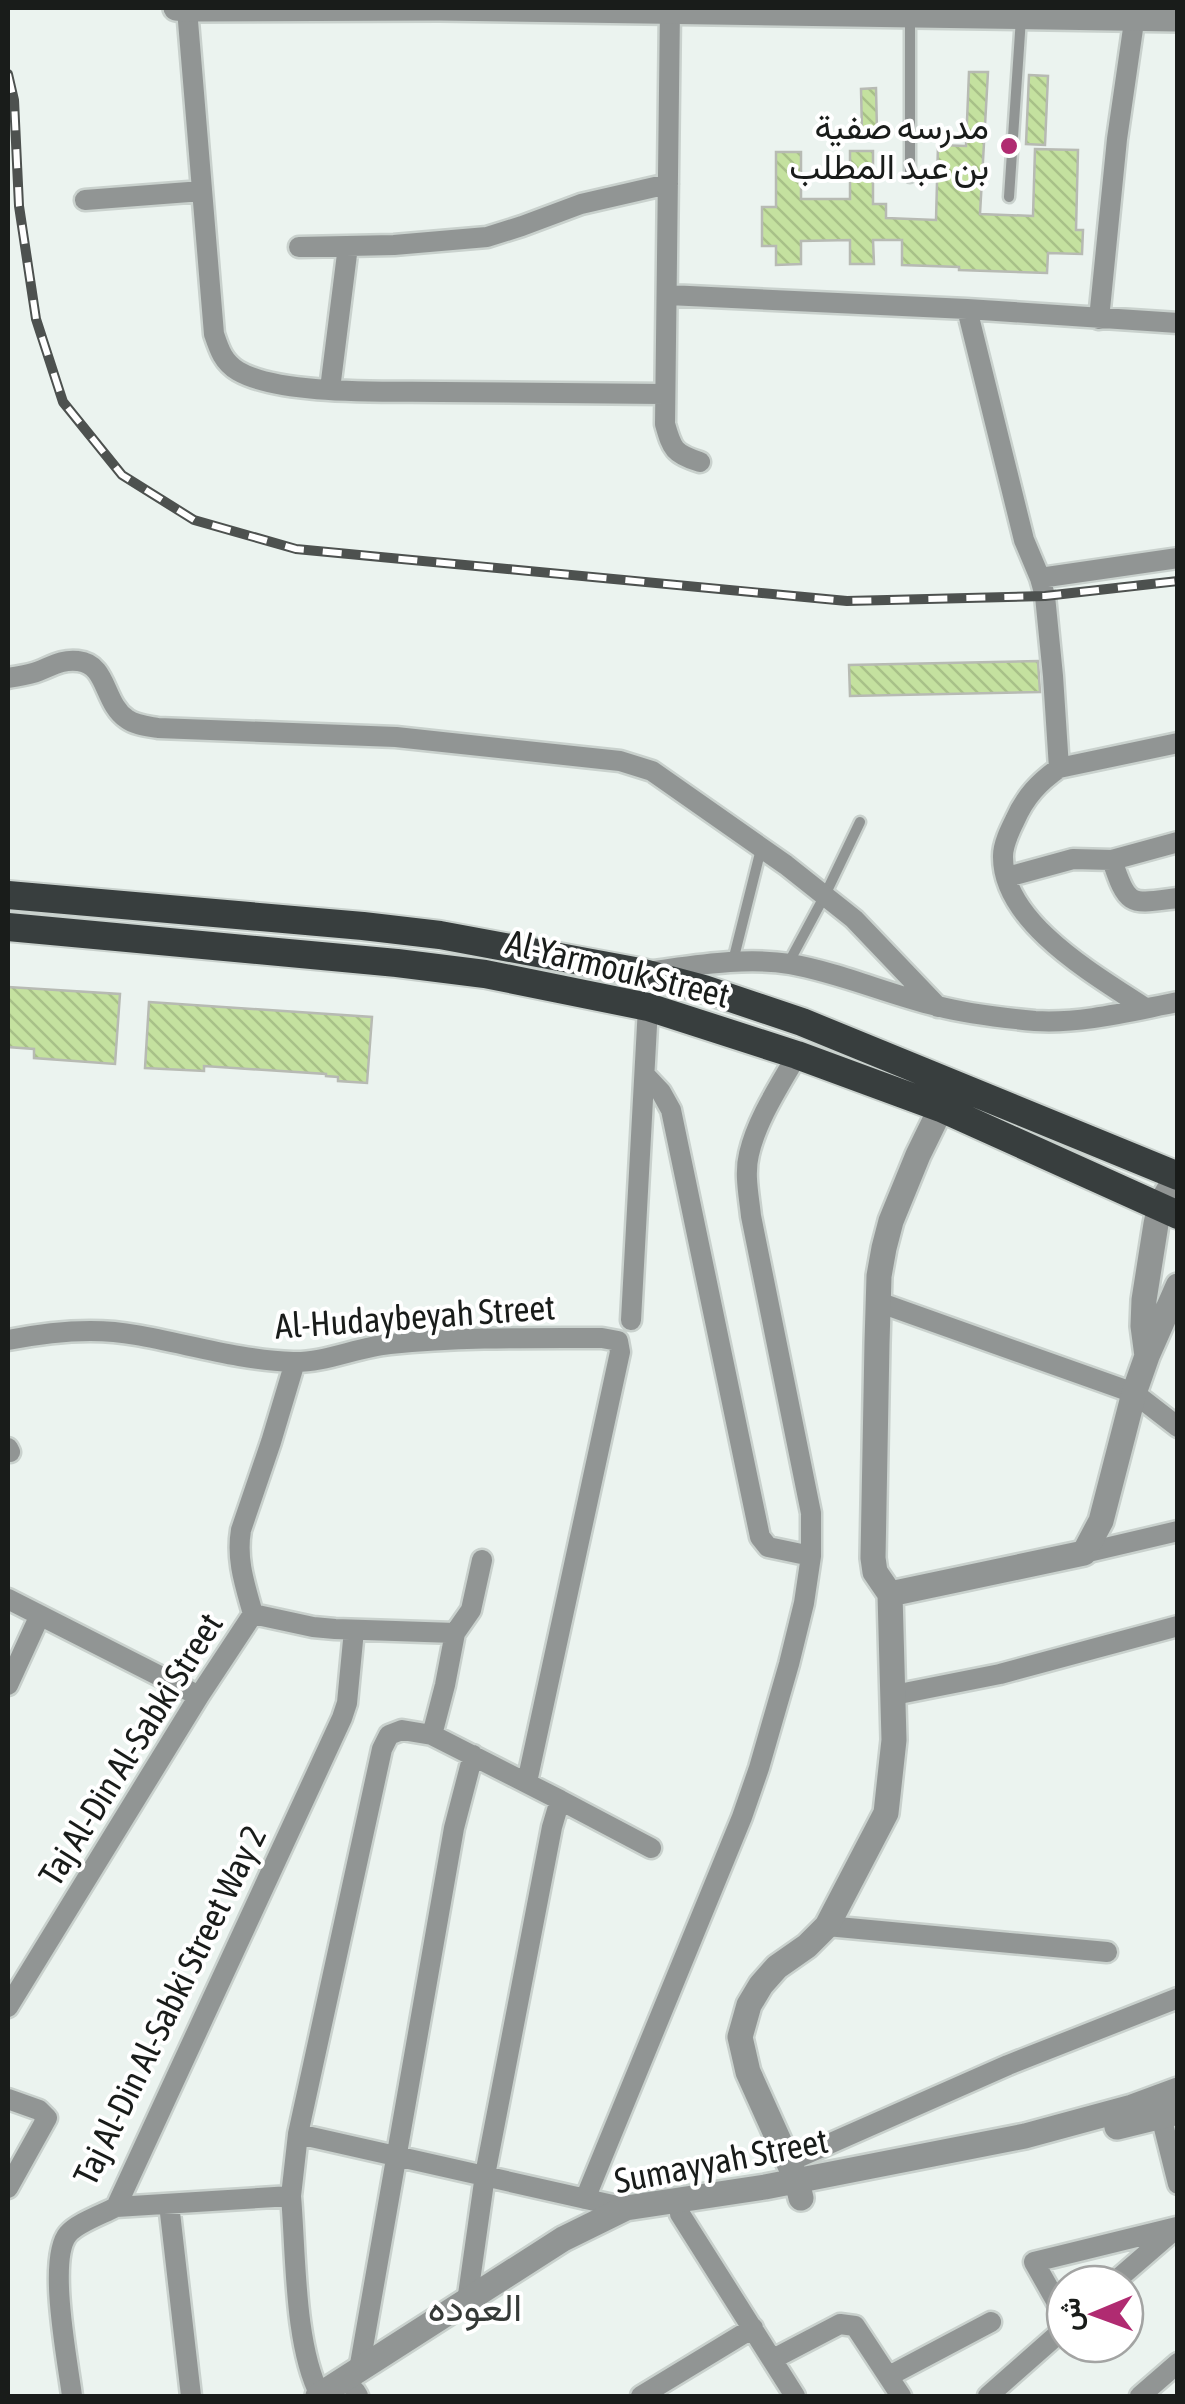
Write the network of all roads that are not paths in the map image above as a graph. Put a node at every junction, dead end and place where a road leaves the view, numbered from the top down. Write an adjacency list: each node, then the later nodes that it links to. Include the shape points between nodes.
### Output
1 (182, 8): 2 (street); 10 (street)
2 (440, 8): 3 (street)
3 (670, 10): 5 (street); 9 (street)
4 (1136, 13): 6 (street); 7 (street); 17 (street)
5 (910, 15): 6 (street); 8 (lane)
6 (1021, 17): 11 (lane)
7 (1178, 19)
8 (910, 176)
9 (668, 184): 13 (street, via 580,204 487,237); 15 (street)
10 (202, 191): 12 (street); 19 (street, via 214,334 222,358 260,380)
11 (1008, 197)
12 (85, 200)
13 (348, 246): 14 (street); 19 (street)
14 (298, 247)
15 (668, 294): 16 (street); 20 (street)
16 (966, 308): 17 (street); 23 (street, via 1024,540)
17 (1099, 319): 18 (street)
18 (1178, 324)
19 (330, 389): 20 (street)
20 (665, 394): 21 (street, via 671,447)
21 (700, 462)
22 (1178, 558): 23 (street)
23 (1040, 578): 26 (street)
24 (8, 678): 29 (street, via 82,660 102,677 118,712 158,728 396,737 620,760 652,771)
25 (1178, 743): 26 (street)
26 (1059, 768): 31 (street, via 1023,802 1003,855)
27 (860, 822): 33 (lane)
28 (1178, 842): 30 (street)
29 (761, 848): 33 (street); 36 (lane)
30 (1112, 860): 31 (street, via 1073,859); 34 (street, via 1121,888 1136,901)
31 (1007, 877): 43 (street, via 1032,922 1057,947)
32 (8, 895): 38 (highway, Al-Yarmouk Street, via 402,930)
33 (825, 896): 37 (lane); 41 (street)
34 (1178, 898)
35 (8, 927): 42 (highway, Al-Yarmouk Street, via 397,962)
36 (733, 962): 37 (street); 38 (street)
37 (788, 964): 41 (street)
38 (640, 972): 39 (highway, Al-Yarmouk Street)
39 (704, 989): 44 (highway); 48 (highway, Al-Yarmouk Street, via 802,1022)
40 (1178, 1002): 43 (street)
41 (938, 1007): 43 (street, via 1034,1021)
42 (648, 1008): 44 (highway, Al-Yarmouk Street); 46 (street)
43 (1145, 1008)
44 (691, 1021): 45 (highway, Al-Yarmouk Street)
45 (797, 1055): 47 (highway, Al-Yarmouk Street); 60 (street, via 749,1152 748,1180 811,1513)
46 (645, 1075): 52 (street); 60 (street, via 671,1110 760,1536 768,1546)
47 (941, 1108): 49 (highway, Al-Yarmouk Street); 51 (street, via 891,1221)
48 (1177, 1175): 49 (street)
49 (1165, 1215): 54 (street, via 1144,1300)
50 (1178, 1286): 54 (street)
51 (878, 1302): 56 (street); 62 (street, via 872,1558)
52 (630, 1320)
53 (8, 1340): 55 (street, Al-Hudaybeyah Street, via 132,1334)
54 (1147, 1356): 56 (street)
55 (295, 1362): 64 (street, via 241,1530 242,1574); 74 (street, Al-Hudaybeyah Street, via 401,1343 618,1342)
56 (1134, 1394): 57 (street); 59 (street, via 1101,1521)
57 (1178, 1427)
58 (1178, 1531): 59 (street)
59 (1084, 1553): 62 (street)
60 (811, 1556): 91 (street, via 790,1664 742,1817)
61 (482, 1560): 68 (street, via 475,1598)
62 (890, 1594): 70 (street)
63 (8, 1600): 65 (street)
64 (253, 1614): 67 (street, Taj Al-Din Al-Sabki Street); 71 (street, Taj Al-Din Al-Sabki Street)
65 (40, 1615): 69 (street); 71 (street)
66 (1178, 1626): 70 (street)
67 (354, 1630): 68 (street, Taj Al-Din Al-Sabki Street); 93 (street, Taj Al-Din Al-Sabki Street Way 2, via 342,1718)
68 (455, 1633): 72 (street)
69 (8, 1685)
70 (894, 1695): 77 (street, via 886,1813)
71 (199, 1696): 80 (street, Taj Al-Din Al-Sabki Street)
72 (432, 1735): 73 (street); 84 (street, via 394,1732 382,1749)
73 (473, 1754): 74 (street); 85 (street)
74 (526, 1782): 75 (street)
75 (560, 1800): 76 (street); 86 (street)
76 (651, 1848)
77 (827, 1926): 78 (street); 87 (street, via 761,1985 740,2038)
78 (1107, 1952)
79 (1178, 1998): 87 (street, via 1008,2065)
80 (8, 2007)
81 (1178, 2090): 87 (street, Sumayyah Street, via 1025,2136)
82 (8, 2099): 89 (street, via 47,2118)
83 (1169, 2114): 87 (street, Sumayyah Street, via 1012,2154); 88 (street)
84 (298, 2134): 85 (street); 90 (street)
85 (396, 2154): 86 (street); 106 (street)
86 (485, 2175): 91 (street); 99 (street)
87 (795, 2180): 94 (street, Sumayyah Street); 95 (street, Sumayyah Street)
88 (1178, 2184)
89 (8, 2188)
90 (291, 2196): 92 (street); 109 (street, via 305,2352)
91 (585, 2199): 94 (street)
92 (169, 2204): 93 (street); 108 (street)
93 (116, 2206): 107 (street, Taj Al-Din Al-Sabki Street Way 2, via 73,2229 62,2243 58,2271)
94 (626, 2208): 99 (street, Sumayyah Street)
95 (680, 2214): 101 (street); 106 (street, Sumayyah Street, via 627,2225 579,2246)
96 (1177, 2227): 97 (street); 98 (street, via 1034,2262)
97 (1135, 2264)
98 (1045, 2282)
99 (467, 2302): 106 (street, Sumayyah Street)
100 (991, 2322): 105 (street)
101 (753, 2328): 103 (street); 110 (street)
102 (1045, 2346): 113 (street)
103 (773, 2358): 105 (street, via 846,2324 860,2329); 111 (street)
104 (1178, 2364): 114 (street)
105 (889, 2376): 112 (street)
106 (355, 2389): 109 (street, Sumayyah Street)
107 (72, 2396)
108 (192, 2396)
109 (319, 2396)
110 (641, 2396)
111 (796, 2396)
112 (901, 2396)
113 (988, 2396)
114 (1140, 2396)

